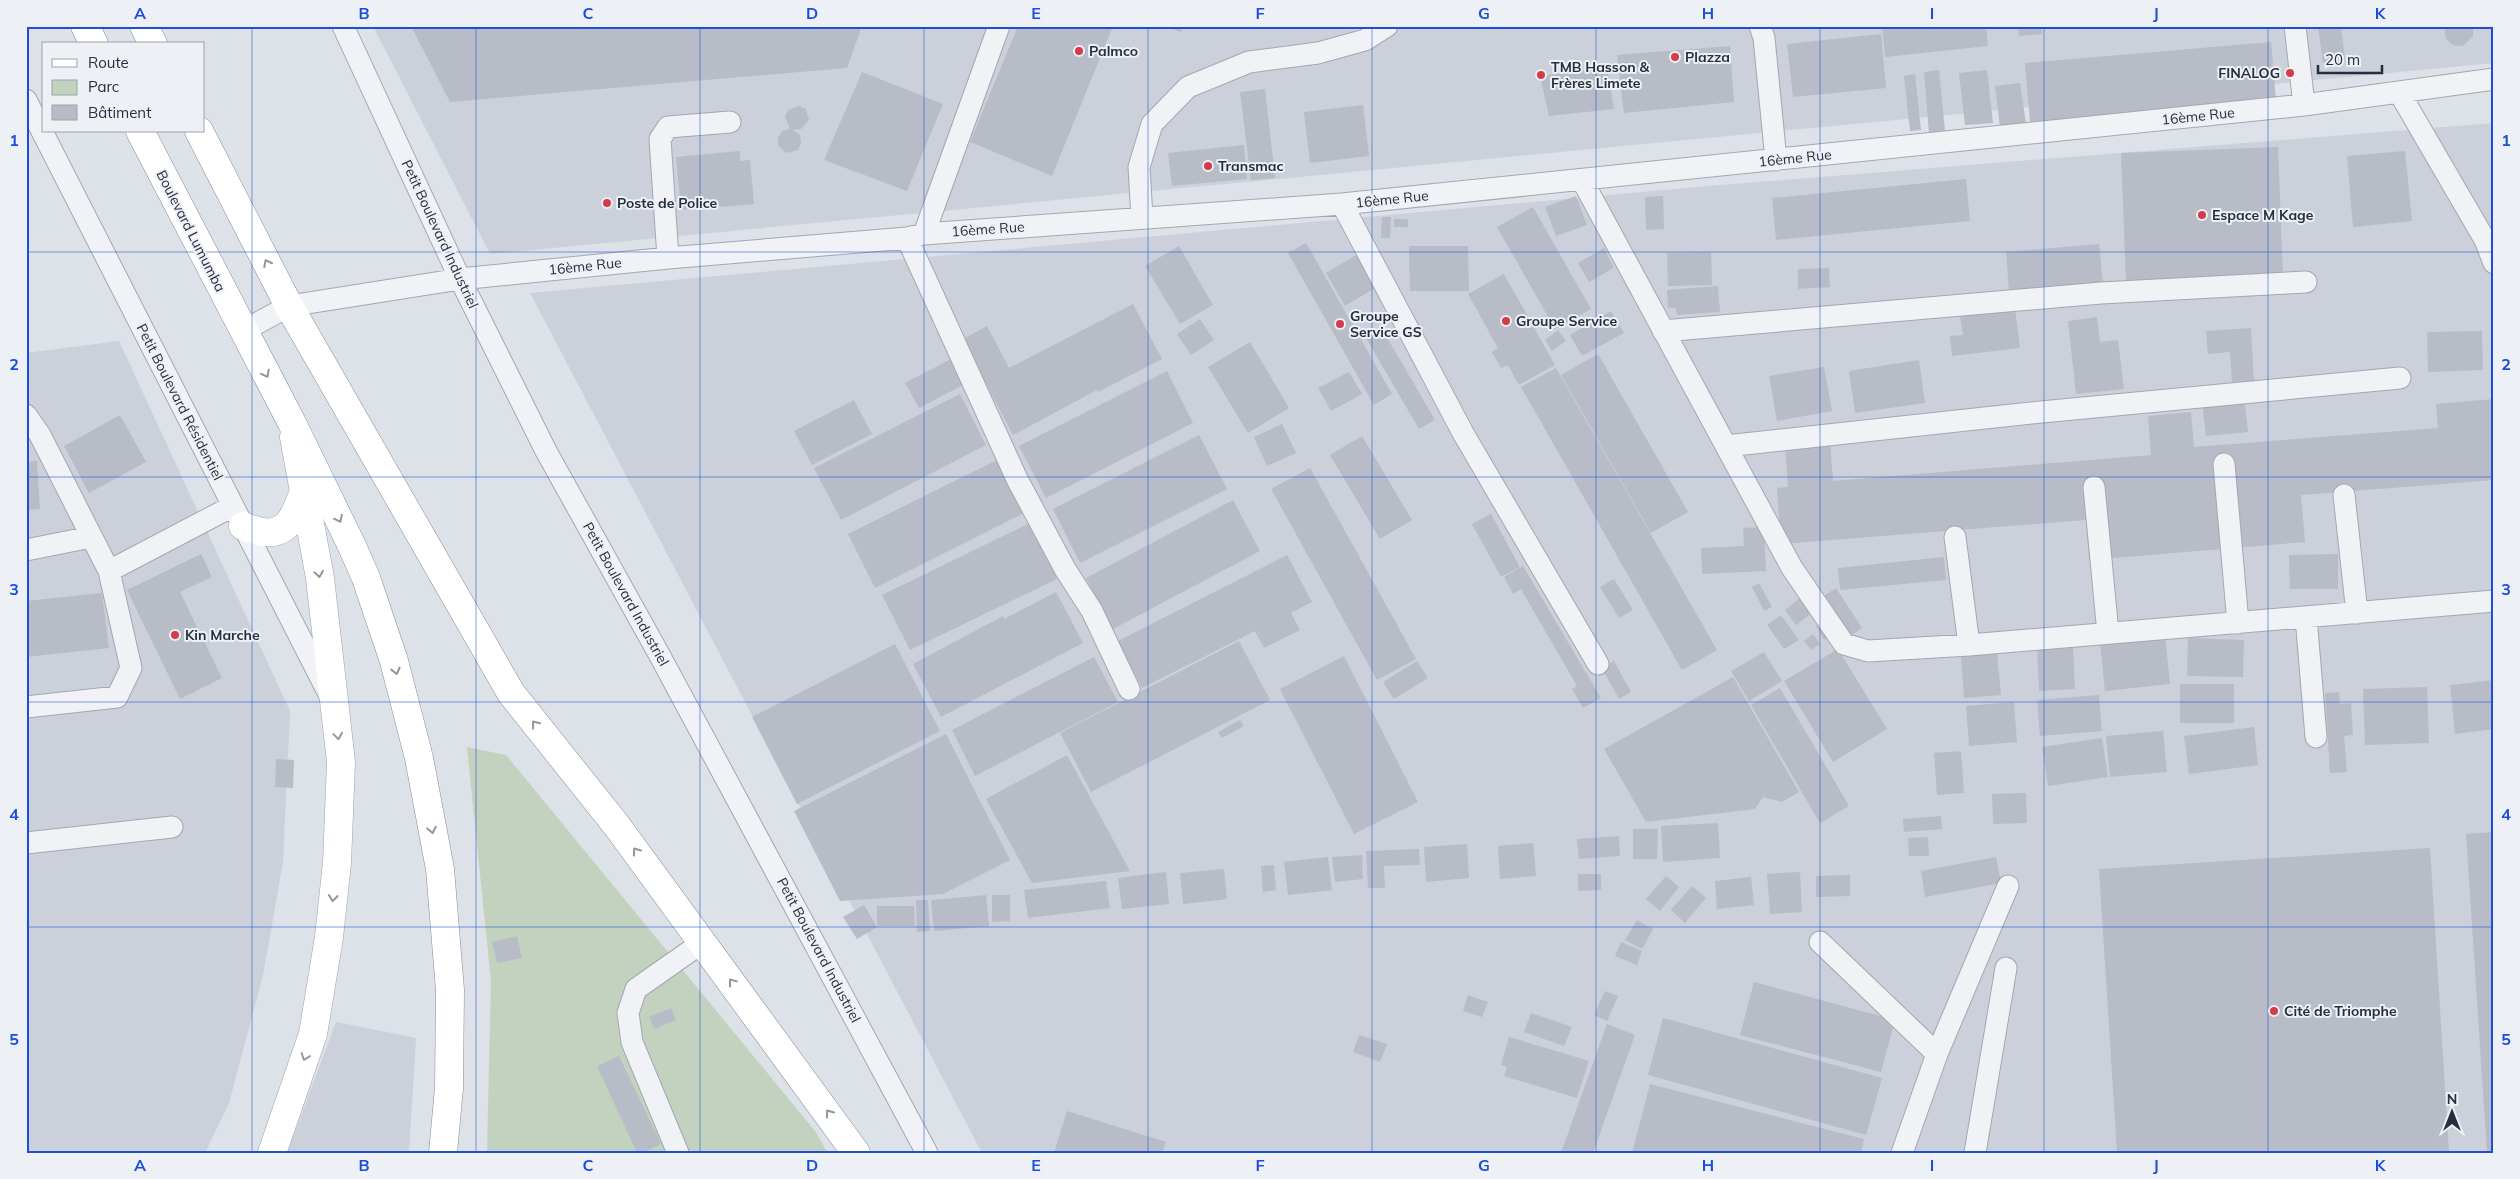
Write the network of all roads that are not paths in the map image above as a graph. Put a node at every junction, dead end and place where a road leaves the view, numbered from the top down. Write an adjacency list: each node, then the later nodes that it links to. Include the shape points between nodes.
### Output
1 (85, 26): 8 (main road)
2 (144, 26): 9 (main road)
3 (343, 26): 26 (street, Petit Boulevard Industriel)
4 (999, 26): 23 (street)
5 (1387, 26): 22 (street, via 1365,40 1318,53 1249,62 1188,87 1152,124 1139,167)
6 (1760, 26): 19 (street, via 1764,38)
7 (2295, 26): 13 (street)
8 (93, 42)
9 (152, 42)
10 (2494, 79): 11 (street, 16ème Rue)
11 (2399, 92): 13 (street, 16ème Rue); 25 (street, via 2485,240)
12 (26, 100): 15 (street, Petit Boulevard Résidentiel)
13 (2304, 105): 19 (street, 16ème Rue)
14 (730, 122): 24 (street, via 668,127 660,139)
15 (42, 131)
16 (42, 132): 39 (street, Petit Boulevard Résidentiel)
17 (141, 132): 29 (main road, Boulevard Lumumba)
18 (200, 132): 28 (main road, one-way to 18)
19 (1776, 160): 20 (street, 16ème Rue)
20 (1582, 180): 21 (street, 16ème Rue); 30 (street)
21 (1342, 204): 22 (street, 16ème Rue); 50 (street, via 1463,433)
22 (1142, 218): 23 (street, 16ème Rue)
23 (915, 236): 24 (street, 16ème Rue); 51 (street, via 1017,479 1092,612)
24 (668, 258): 26 (street, 16ème Rue)
25 (2494, 263)
26 (460, 279): 28 (street, 16ème Rue); 66 (street, Petit Boulevard Industriel, via 546,451 665,665)
27 (2306, 282): 30 (street, via 2101,293)
28 (289, 306): 29 (street, 16ème Rue); 58 (main road, one-way to 28, via 617,826 511,693)
29 (243, 331): 33 (main road, Boulevard Lumumba, one-way to 33)
30 (1663, 331): 34 (street)
31 (2400, 378): 34 (street)
32 (26, 415): 40 (street, via 40,435)
33 (292, 423): 37 (main road); 63 (main road, Boulevard Lumumba, one-way to 63, via 366,578 394,661 419,758 440,869 450,990 449,1088)
34 (1726, 446): 49 (street, via 1792,568 1844,644 1868,651)
35 (2224, 464): 47 (street)
36 (2094, 487): 48 (street)
37 (304, 490): 39 (main road, via 290,523 281,530 259,533); 52 (main road, one-way to 52, via 320,578)
38 (2344, 495): 45 (street)
39 (238, 516): 43 (street); 52 (street, Petit Boulevard Résidentiel)
40 (91, 537): 42 (street); 43 (street)
41 (1955, 537): 49 (street)
42 (26, 550)
43 (109, 571): 53 (street, via 131,668 117,697)
44 (2494, 601): 45 (street)
45 (2357, 612): 46 (street)
46 (2306, 617): 47 (street); 54 (street)
47 (2238, 623): 48 (street)
48 (2108, 633): 49 (street)
49 (1969, 645)
50 (1598, 664)
51 (1129, 689)
52 (334, 703): 62 (main road, one-way to 62, via 341,762 337,863 329,937 313,1034)
53 (26, 707)
54 (2316, 737)
55 (172, 827): 56 (street)
56 (26, 843)
57 (2008, 886): 61 (street)
58 (702, 942): 64 (street, via 636,988 628,1014 632,1042); 65 (main road, one-way to 58)
59 (1820, 942): 61 (street)
60 (2006, 968): 68 (street)
61 (1937, 1054): 67 (street)
62 (272, 1153)
63 (443, 1153)
64 (678, 1153)
65 (856, 1153)
66 (927, 1153)
67 (1902, 1153)
68 (1975, 1153)

